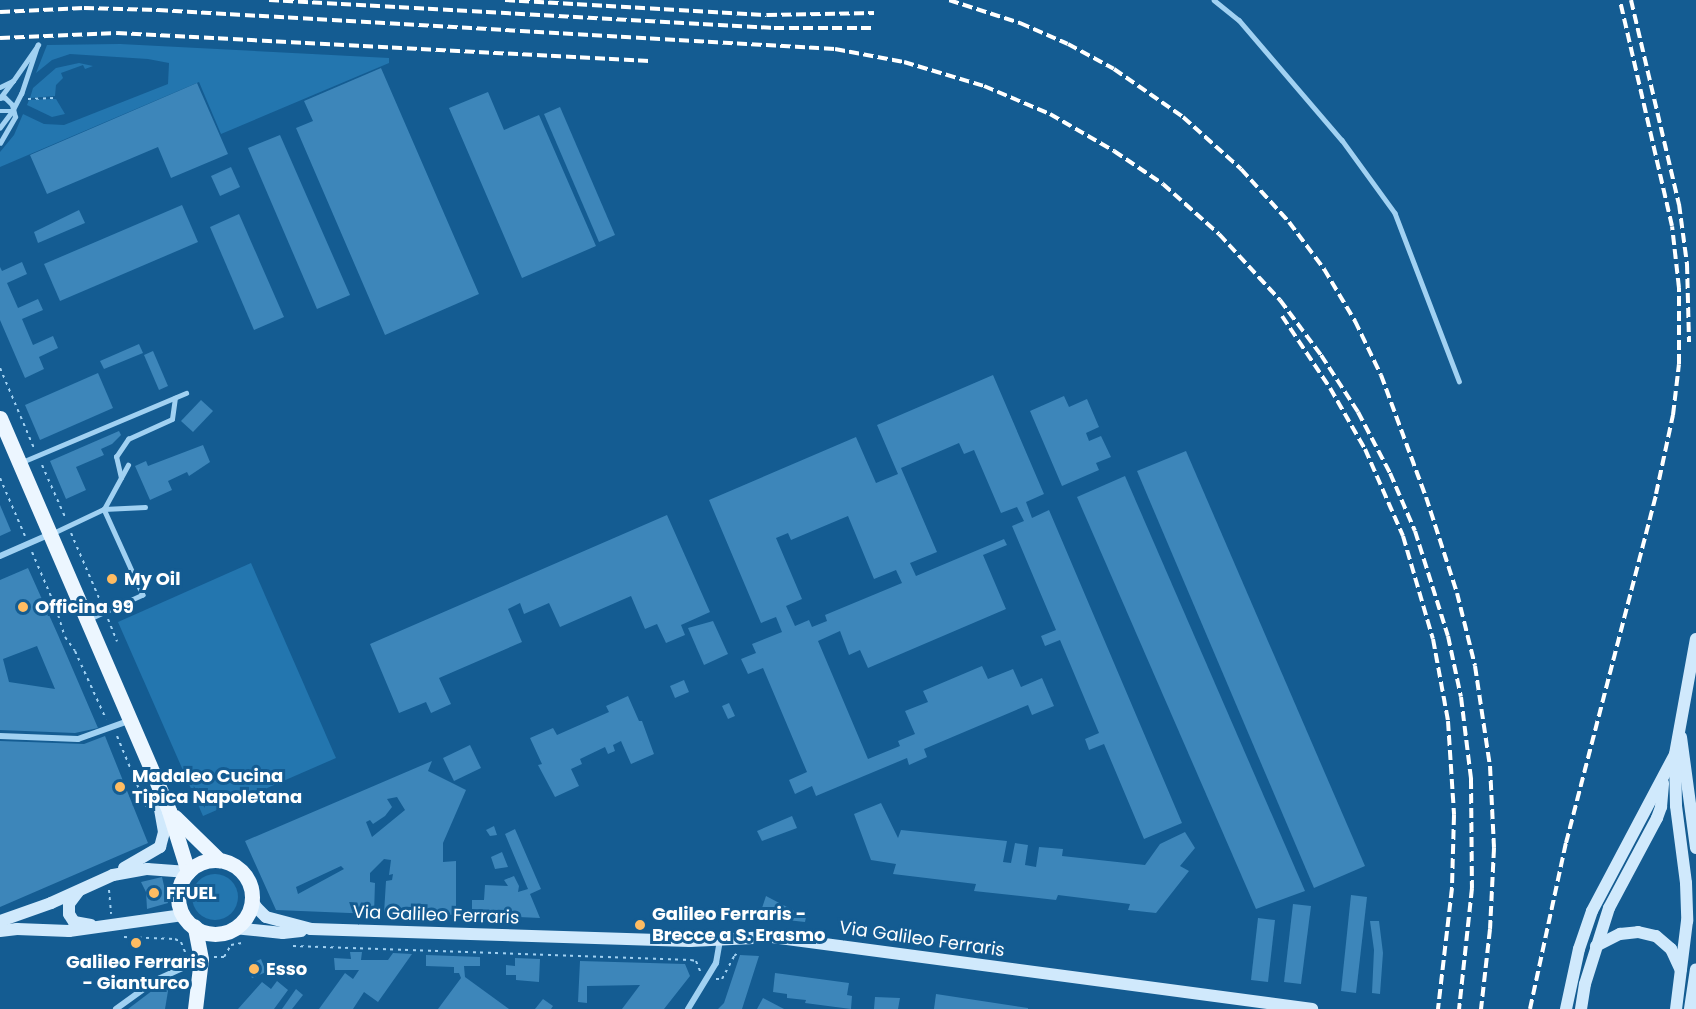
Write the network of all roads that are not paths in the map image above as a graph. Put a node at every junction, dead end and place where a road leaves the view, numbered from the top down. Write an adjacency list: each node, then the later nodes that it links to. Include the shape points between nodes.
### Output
1 (1214, 0): 9 (lane, via 1239,20 1342,140 1395,213)
2 (13, 81): 3 (lane); 4 (lane); 6 (lane, via 38,45)
3 (0, 87)
4 (0, 98): 6 (lane, via 8,100)
5 (0, 111): 6 (lane)
6 (14, 111): 7 (lane); 8 (lane, via 9,131)
7 (0, 128)
8 (0, 142)
9 (1459, 381)
10 (186, 393): 11 (lane)
11 (175, 398): 13 (lane); 15 (lane, via 172,419 128,439 116,457)
12 (0, 417): 13 (main road)
13 (20, 464): 18 (main road)
14 (128, 465): 15 (lane)
15 (121, 478): 17 (lane)
16 (145, 507): 17 (lane)
17 (104, 509): 18 (lane); 20 (lane, via 143,595)
18 (50, 534): 19 (street); 20 (main road)
19 (0, 556)
20 (88, 620): 22 (main road)
21 (1696, 639): 23 (main road)
22 (131, 720): 24 (street, via 78,739); 26 (main road)
23 (1680, 732): 25 (main road); 29 (main road)
24 (0, 736)
25 (1675, 754): 27 (main road); 47 (main road, via 1687,921)
26 (151, 770): 28 (main road); 32 (main road, via 162,816 163,841 156,852)
27 (1663, 778): 44 (main road, via 1657,818 1609,908); 52 (main road, via 1592,911 1576,959)
28 (169, 811): 30 (main road); 31 (main road)
29 (1696, 848)
30 (219, 860): 31 (main road, via 202,863); 34 (main road, via 243,873)
31 (188, 872): 32 (main road, via 147,869); 35 (main road, via 179,892)
32 (113, 874): 33 (main road)
33 (84, 888): 36 (main road); 37 (main road, via 72,898 71,918 84,925)
34 (252, 900): 39 (main road, via 246,916); 40 (main road, Via Galileo Ferraris, via 266,917)
35 (183, 915): 37 (main road); 38 (main road)
36 (0, 921)
37 (108, 921): 41 (main road, via 69,931)
38 (195, 927): 42 (main road); 45 (main road)
39 (234, 928): 40 (main road, Via Galileo Ferraris, via 283,933); 42 (main road)
40 (311, 929): 43 (main road, Via Galileo Ferraris)
41 (0, 931)
42 (217, 933): 45 (main road)
43 (720, 939): 50 (street, via 716,963); 51 (main road, Via Galileo Ferraris, via 772,937)
44 (1596, 946): 47 (main road, via 1620,934 1656,936 1671,949); 53 (main road)
45 (202, 957): 48 (street, via 156,980); 49 (main road)
46 (1696, 969): 55 (main road)
47 (1682, 970): 54 (main road)
48 (116, 1009)
49 (195, 1009)
50 (688, 1009)
51 (1312, 1009)
52 (1566, 1009)
53 (1581, 1009)
54 (1676, 1009)
55 (1690, 1009)

